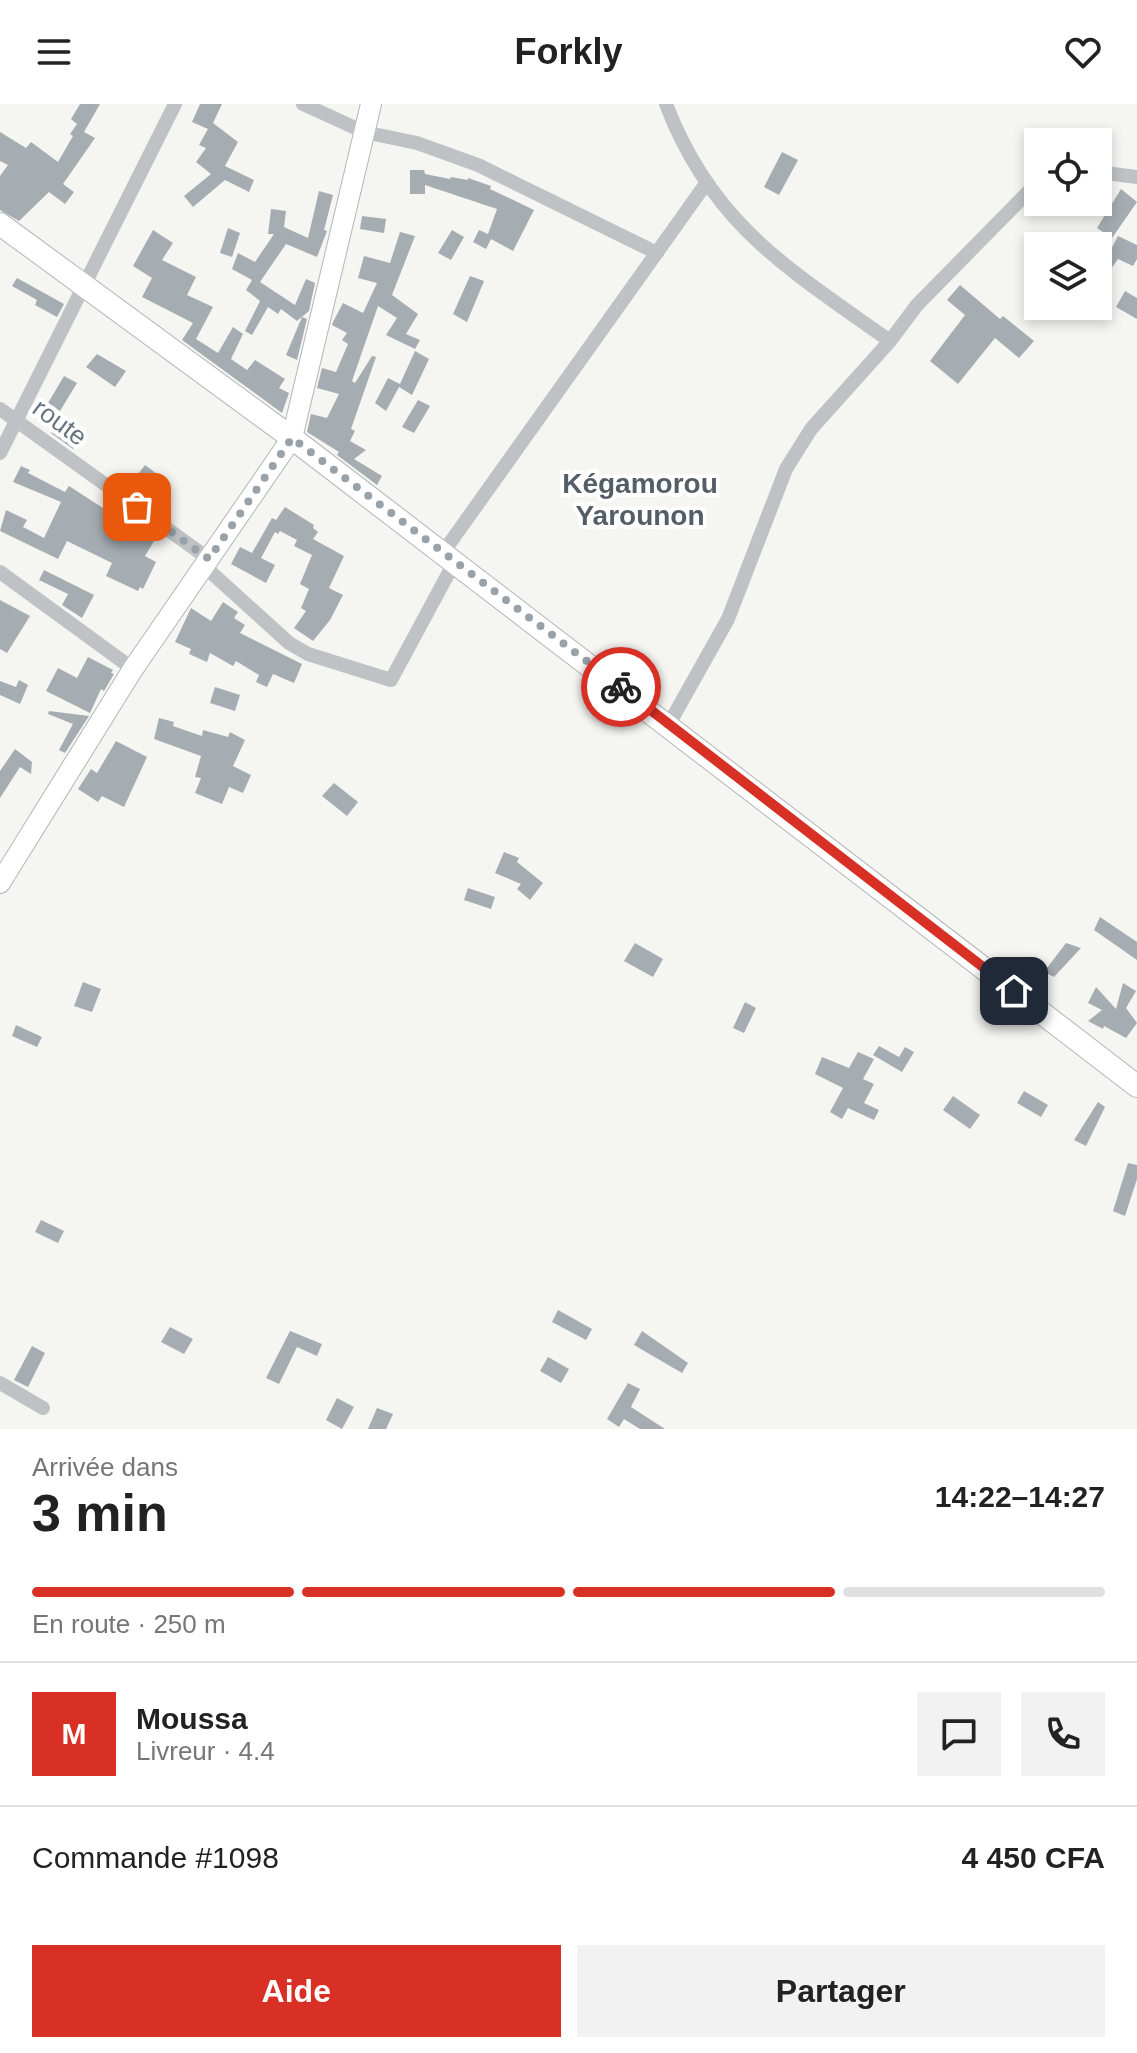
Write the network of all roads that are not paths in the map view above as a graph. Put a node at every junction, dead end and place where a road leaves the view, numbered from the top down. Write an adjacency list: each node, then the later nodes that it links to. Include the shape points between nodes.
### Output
1 (175, 104): 12 (street)
2 (303, 104): 5 (street)
3 (371, 104): 5 (street)
4 (666, 104): 8 (street, via 681,145)
5 (364, 132): 11 (street, via 417,143 478,165); 16 (street)
6 (1112, 174): 7 (street)
7 (1137, 177)
8 (705, 185): 11 (street); 13 (street, via 776,259)
9 (1024, 196): 13 (street, via 917,305)
10 (0, 224): 12 (main road)
11 (657, 253): 18 (street)
12 (84, 283): 15 (street); 16 (main road)
13 (890, 341): 22 (street, via 811,429 786,469 728,619)
14 (0, 409): 15 (street, route)
15 (17, 421): 17 (street); 19 (street, route)
16 (292, 438): 18 (main road); 19 (street)
17 (0, 453)
18 (448, 559): 19 (street, route, via 391,680 289,643); 22 (main road)
19 (206, 562): 21 (street)
20 (0, 572): 21 (street)
21 (133, 669): 23 (street)
22 (669, 724): 24 (main road)
23 (0, 883)
24 (1137, 1086)
25 (0, 1383): 26 (street)
26 (43, 1408)

